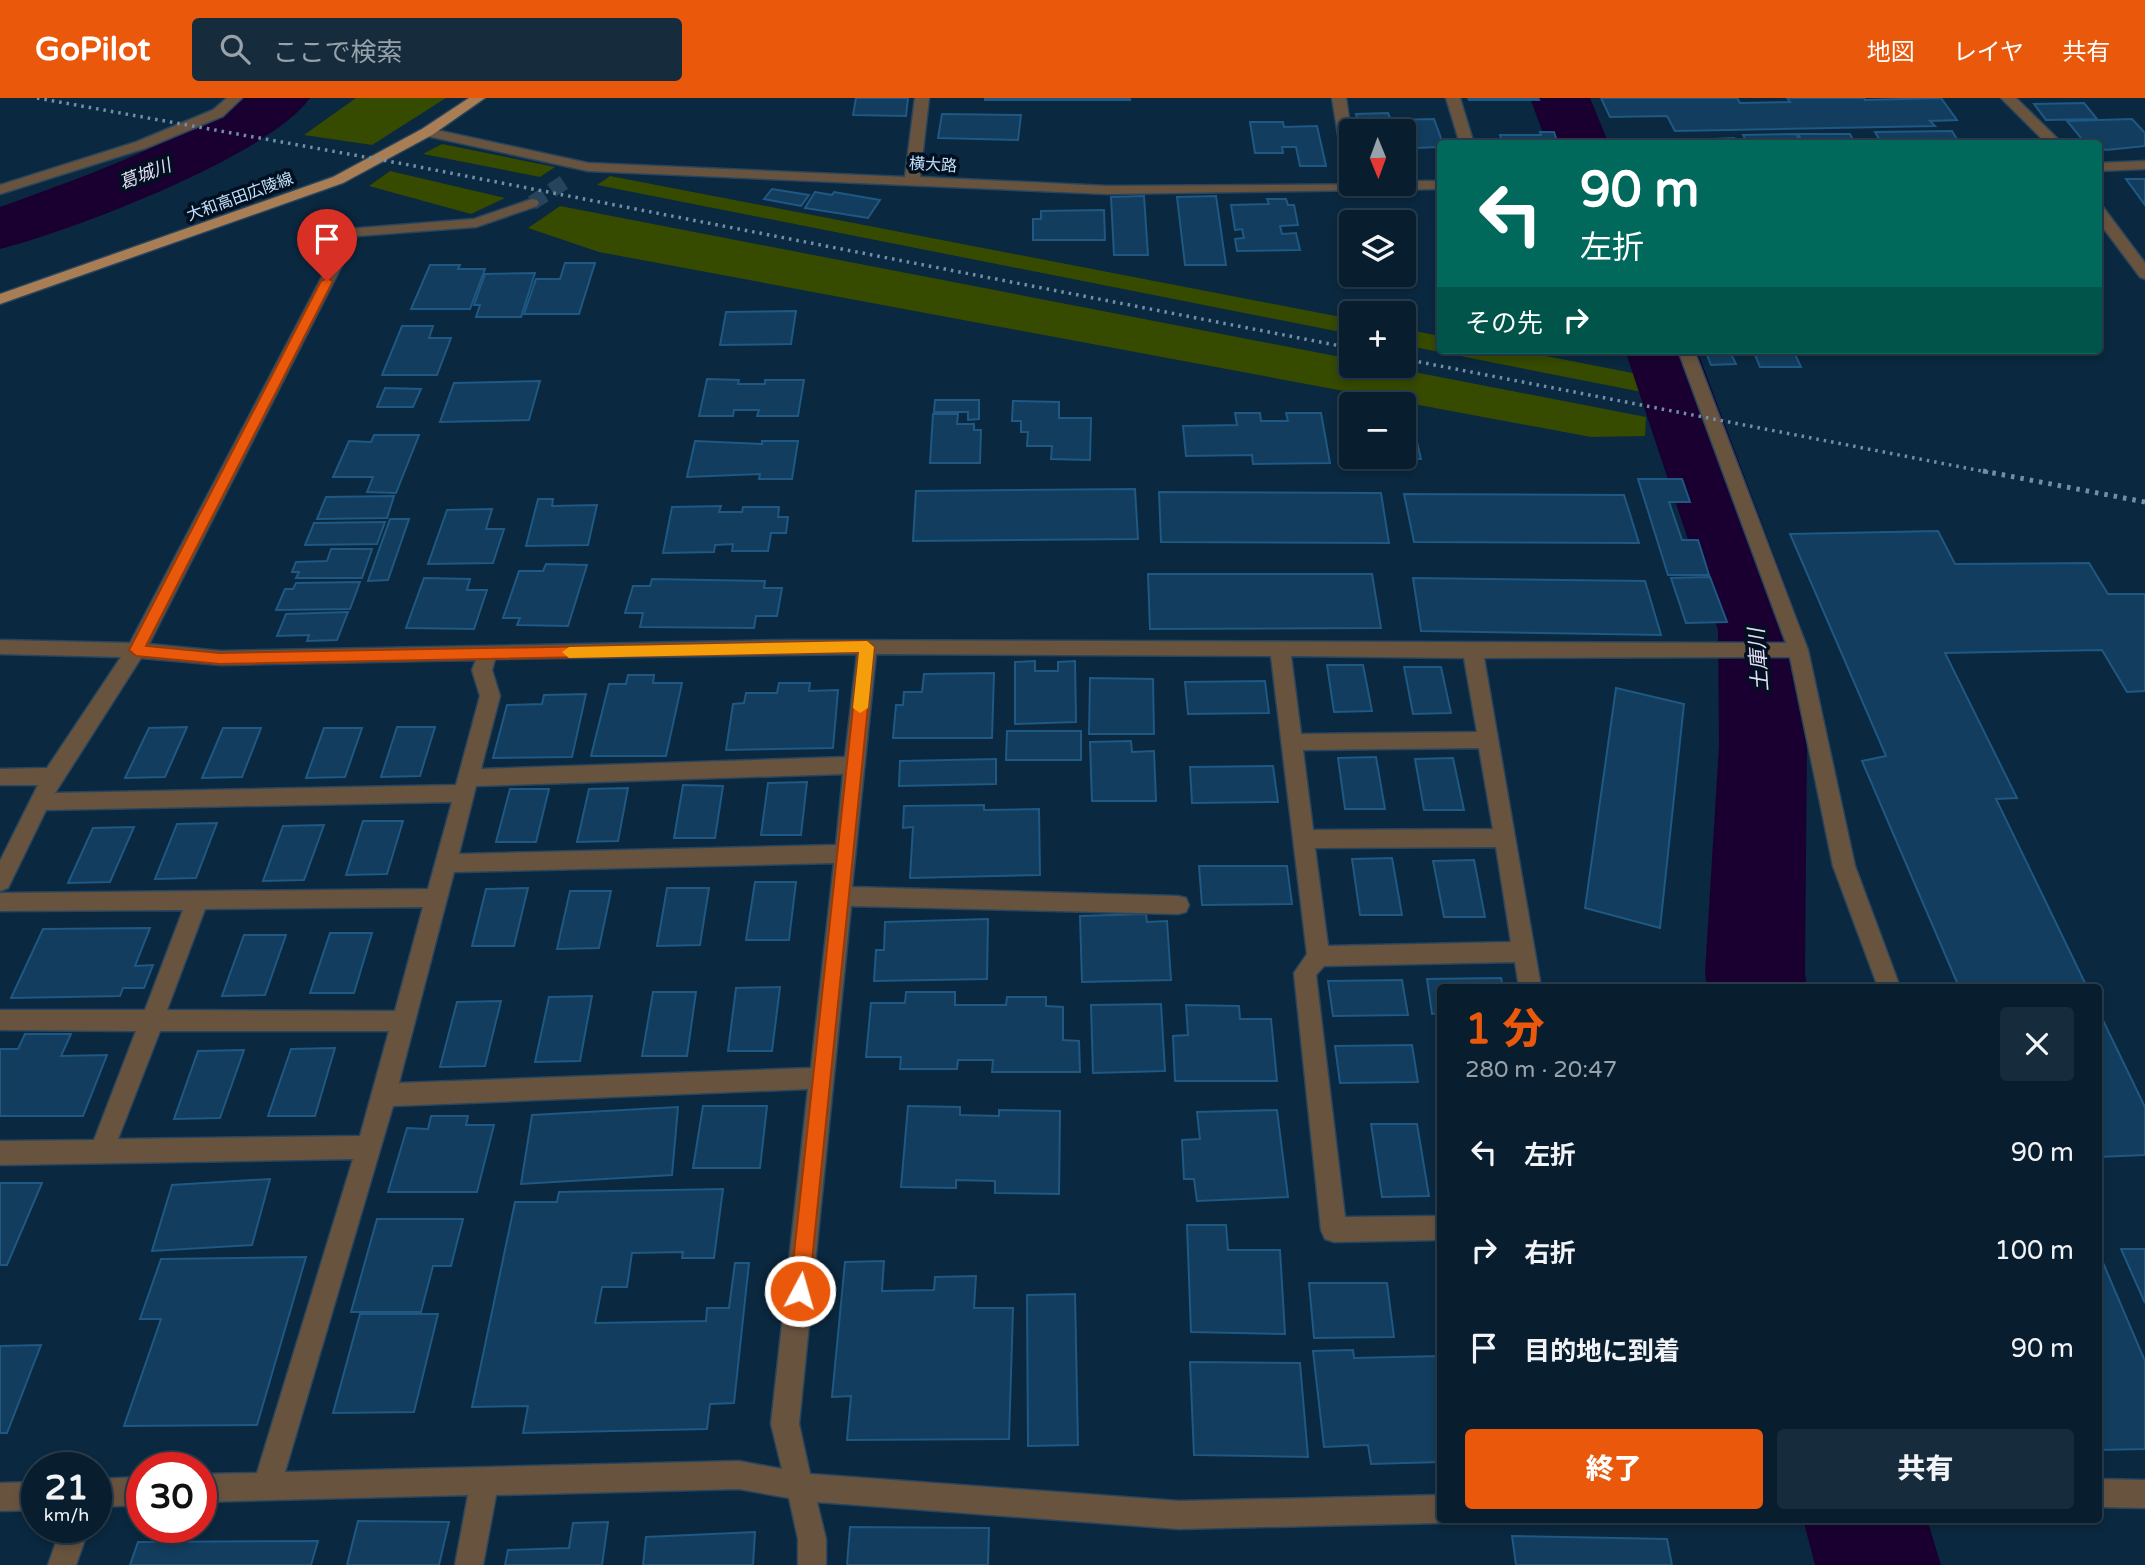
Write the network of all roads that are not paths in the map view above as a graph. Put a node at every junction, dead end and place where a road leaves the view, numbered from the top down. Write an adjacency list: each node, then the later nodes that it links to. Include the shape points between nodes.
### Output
1 (235, 98): 19 (street, via 218,113 141,145)
2 (478, 98): 8 (main road, 大和高田広陵線)
3 (922, 98): 15 (street)
4 (1339, 98): 7 (street)
5 (1453, 98): 9 (street)
6 (2008, 98): 10 (street)
7 (1343, 119)
8 (427, 132): 12 (street, 横大路); 23 (main road, 大和高田広陵線, via 338,180)
9 (1465, 140)
10 (2052, 140)
11 (2145, 165): 13 (street)
12 (588, 167): 14 (street); 15 (street, 横大路)
13 (2102, 167)
14 (566, 181)
15 (912, 181): 16 (street, 横大路, via 1107,190)
16 (1339, 181)
17 (1416, 184): 18 (street, 横大路)
18 (1437, 185)
19 (0, 190)
20 (532, 203): 28 (street, via 476,223 352,232)
21 (2102, 215): 22 (street)
22 (2145, 274)
23 (0, 299)
24 (1687, 354): 29 (street)
25 (0, 647): 28 (street)
26 (867, 647): 27 (street); 31 (street); 34 (street)
27 (1280, 648): 30 (street); 33 (street)
28 (136, 650): 31 (street, via 220,658); 35 (street)
29 (1798, 650): 30 (street); 52 (street, via 1844,866)
30 (1473, 652): 32 (street)
31 (486, 654): 37 (street, via 482,670 490,696)
32 (1488, 740): 33 (street); 39 (street)
33 (1292, 742): 40 (street)
34 (854, 765): 37 (street); 41 (street)
35 (53, 776): 36 (street); 38 (street)
36 (0, 777)
37 (466, 785): 38 (street); 42 (street)
38 (40, 802): 43 (street)
39 (1504, 838): 40 (street); 49 (street)
40 (1304, 839): 50 (street)
41 (845, 855): 42 (street); 44 (street)
42 (446, 863): 45 (street)
43 (0, 882)
44 (841, 896): 48 (street); 56 (street)
45 (437, 898): 46 (street); 55 (street)
46 (198, 900): 47 (street); 54 (street)
47 (0, 902)
48 (1178, 905)
49 (1524, 952): 50 (street); 51 (street)
50 (1318, 956): 61 (street, via 1306,973 1334,1230)
51 (1529, 984)
52 (1888, 984)
53 (0, 1020): 54 (street)
54 (152, 1021): 55 (street); 59 (street)
55 (404, 1021): 57 (street)
56 (822, 1078): 57 (street); 65 (street, via 785,1424)
57 (384, 1095): 58 (street)
58 (367, 1147): 59 (street); 63 (street)
59 (102, 1151): 60 (street)
60 (0, 1153)
61 (1437, 1228)
62 (485, 1480): 63 (street); 65 (street, via 738,1475); 73 (street)
63 (267, 1485): 64 (street)
64 (217, 1487)
65 (802, 1487): 70 (street, via 1179,1515); 74 (street)
66 (2102, 1493): 67 (street)
67 (2145, 1494)
68 (21, 1496): 69 (street)
69 (0, 1497)
70 (1437, 1509)
71 (70, 1543): 72 (street)
72 (62, 1565)
73 (469, 1565)
74 (812, 1565)

